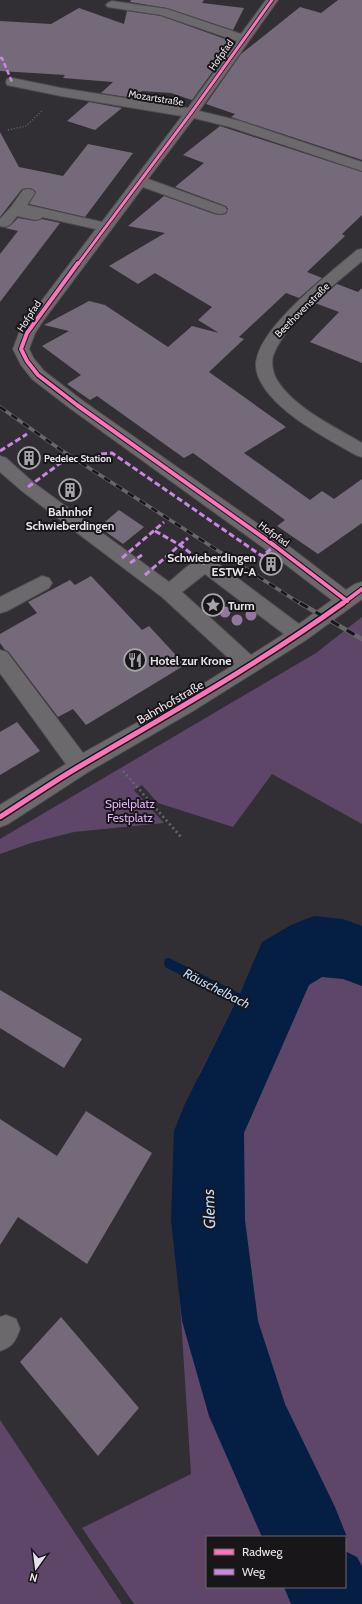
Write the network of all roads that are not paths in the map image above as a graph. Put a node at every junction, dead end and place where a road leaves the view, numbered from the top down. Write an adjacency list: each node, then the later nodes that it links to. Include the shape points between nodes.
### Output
1 (272, 0): 3 (street, Hofpfad)
2 (112, 5): 3 (street, Hofpfad, via 163,12)
3 (244, 39): 5 (street, Hofpfad)
4 (12, 82): 5 (street, Mozartstraße)
5 (191, 113): 6 (street, Mozartstraße, via 235,124); 7 (street, Hofpfad)
6 (362, 167)
7 (140, 180): 9 (street); 11 (street, Hofpfad)
8 (28, 194): 11 (street, via 18,207)
9 (220, 210)
10 (4, 223): 11 (street, via 14,211)
11 (104, 229): 17 (street, Hofpfad, via 27,333 21,349 27,361 38,375 77,406 275,546)
12 (362, 253): 13 (street, Beethovenstraße, via 272,340 265,357 264,369 282,397 300,413)
13 (362, 451)
14 (0, 462): 16 (street, via 28,487)
15 (42, 583): 18 (street)
16 (169, 592): 19 (street, via 205,564); 21 (street)
17 (355, 595): 19 (street, Bahnhofstraße)
18 (0, 606)
19 (299, 635): 21 (street, Bahnhofstraße)
20 (0, 658): 22 (street)
21 (249, 665): 22 (street, Bahnhofstraße, via 186,705)
22 (80, 766): 23 (street, Bahnhofstraße)
23 (0, 817)

